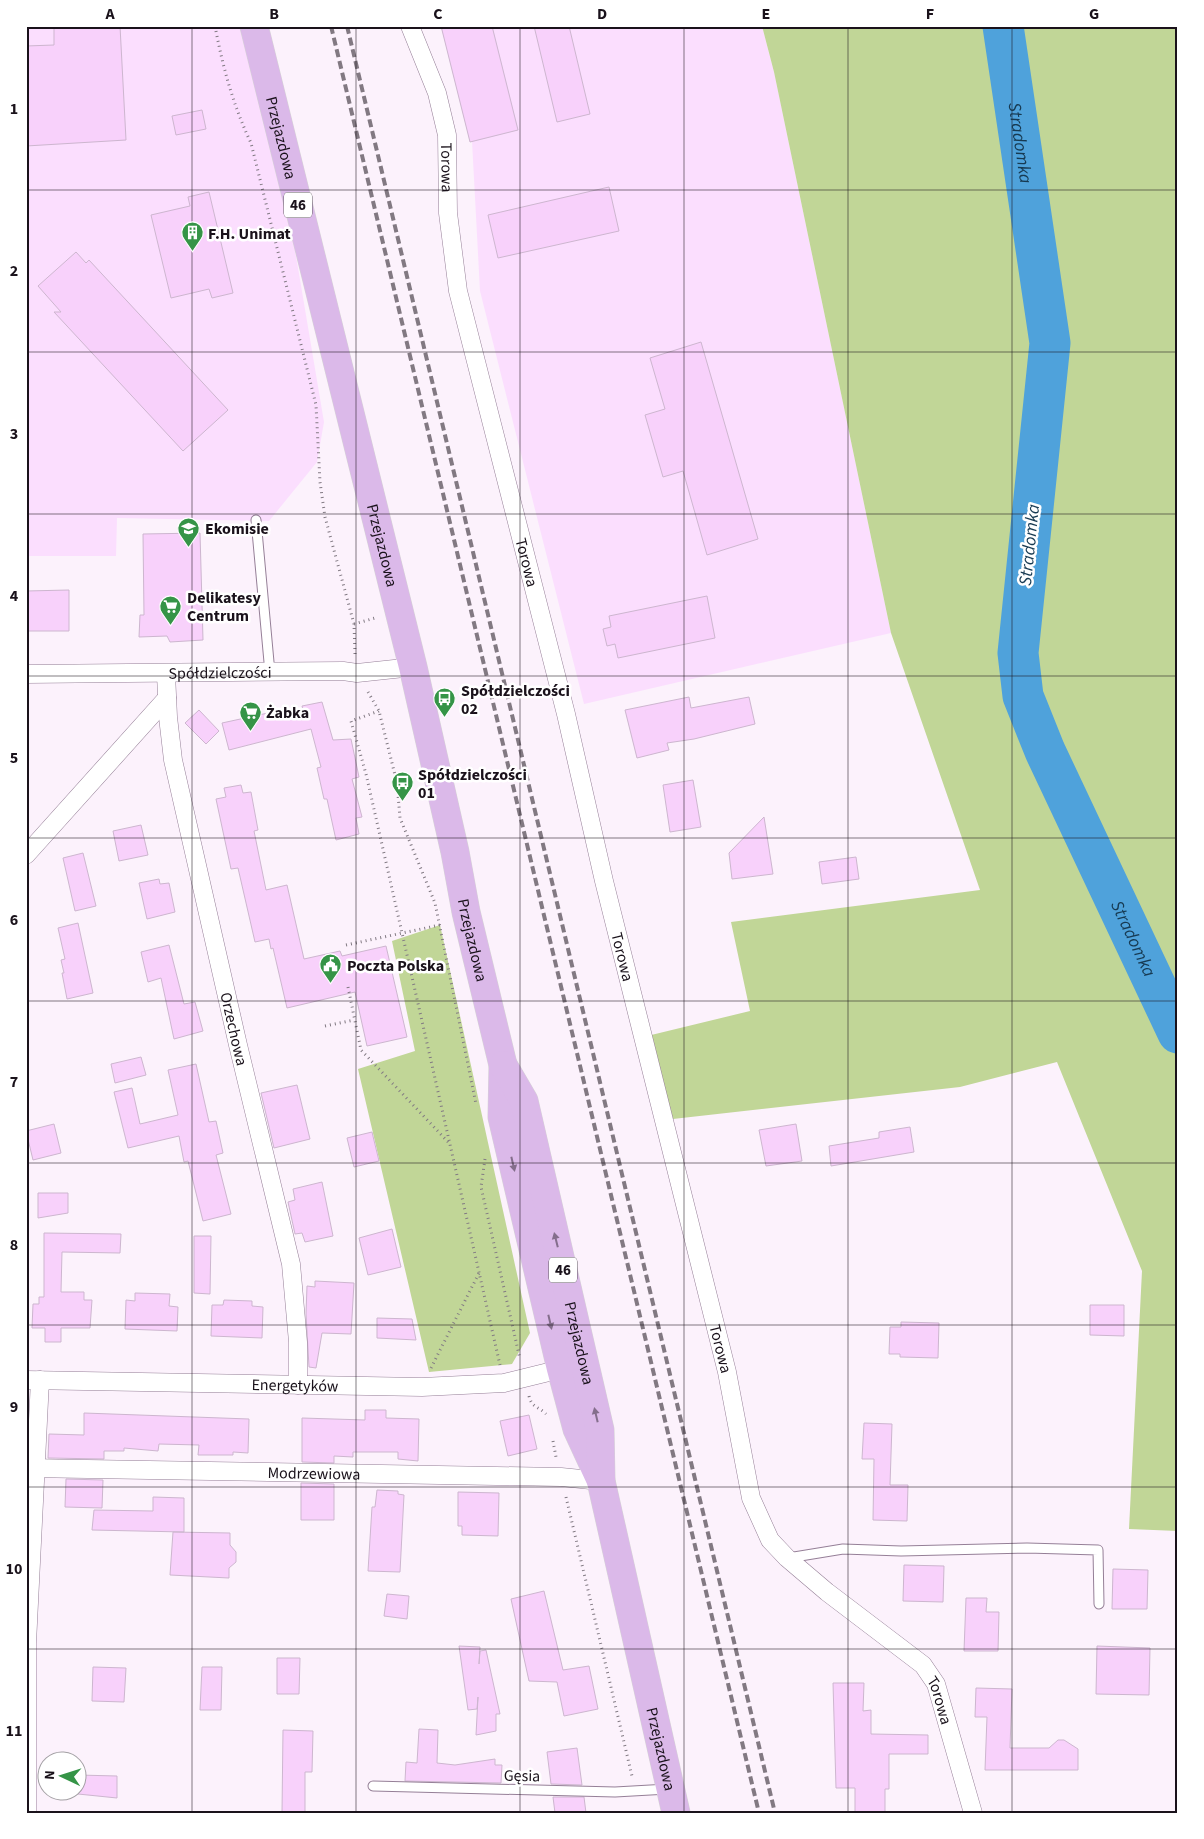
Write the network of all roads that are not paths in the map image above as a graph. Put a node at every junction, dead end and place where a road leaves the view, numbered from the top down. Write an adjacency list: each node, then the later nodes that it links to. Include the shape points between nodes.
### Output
1 (254, 26): 4 (main road, Przejazdowa / 46)
2 (410, 26): 16 (street, Torowa, via 437,93 447,135 448,213 458,292 566,714 604,882 727,1372 752,1498 770,1540)
3 (256, 520): 5 (lane)
4 (413, 668): 5 (street, Spółdzielczości, via 357,673); 10 (main road, Przejazdowa / 46)
5 (270, 673): 7 (street, Spółdzielczości)
6 (26, 674): 7 (street, Spółdzielczości)
7 (166, 674): 8 (street, Orzechowa)
8 (166, 698): 9 (street); 13 (street, Orzechowa, via 175,769 291,1264)
9 (26, 855)
10 (503, 1065): 11 (main road, Przejazdowa / 46, one-way to 11, via 502,1117); 15 (main road, Przejazdowa / 46, one-way to 10, via 600,1430 524,1101)
11 (561, 1369): 13 (street, Energetyków, via 504,1383); 15 (main road, Przejazdowa / 46, via 577,1429)
12 (33, 1380): 13 (street, Energetyków); 14 (street)
13 (298, 1385)
14 (31, 1468): 15 (street, Modrzewiowa, via 561,1477); 18 (street)
15 (601, 1481): 20 (main road, Przejazdowa / 46)
16 (787, 1558): 17 (lane, via 843,1549 1098,1550); 22 (street, Torowa, via 923,1665 936,1684)
17 (1099, 1604)
18 (26, 1643): 21 (street)
19 (373, 1786): 20 (lane, Gęsia, via 636,1791)
20 (673, 1801)
21 (27, 1813)
22 (972, 1813)

